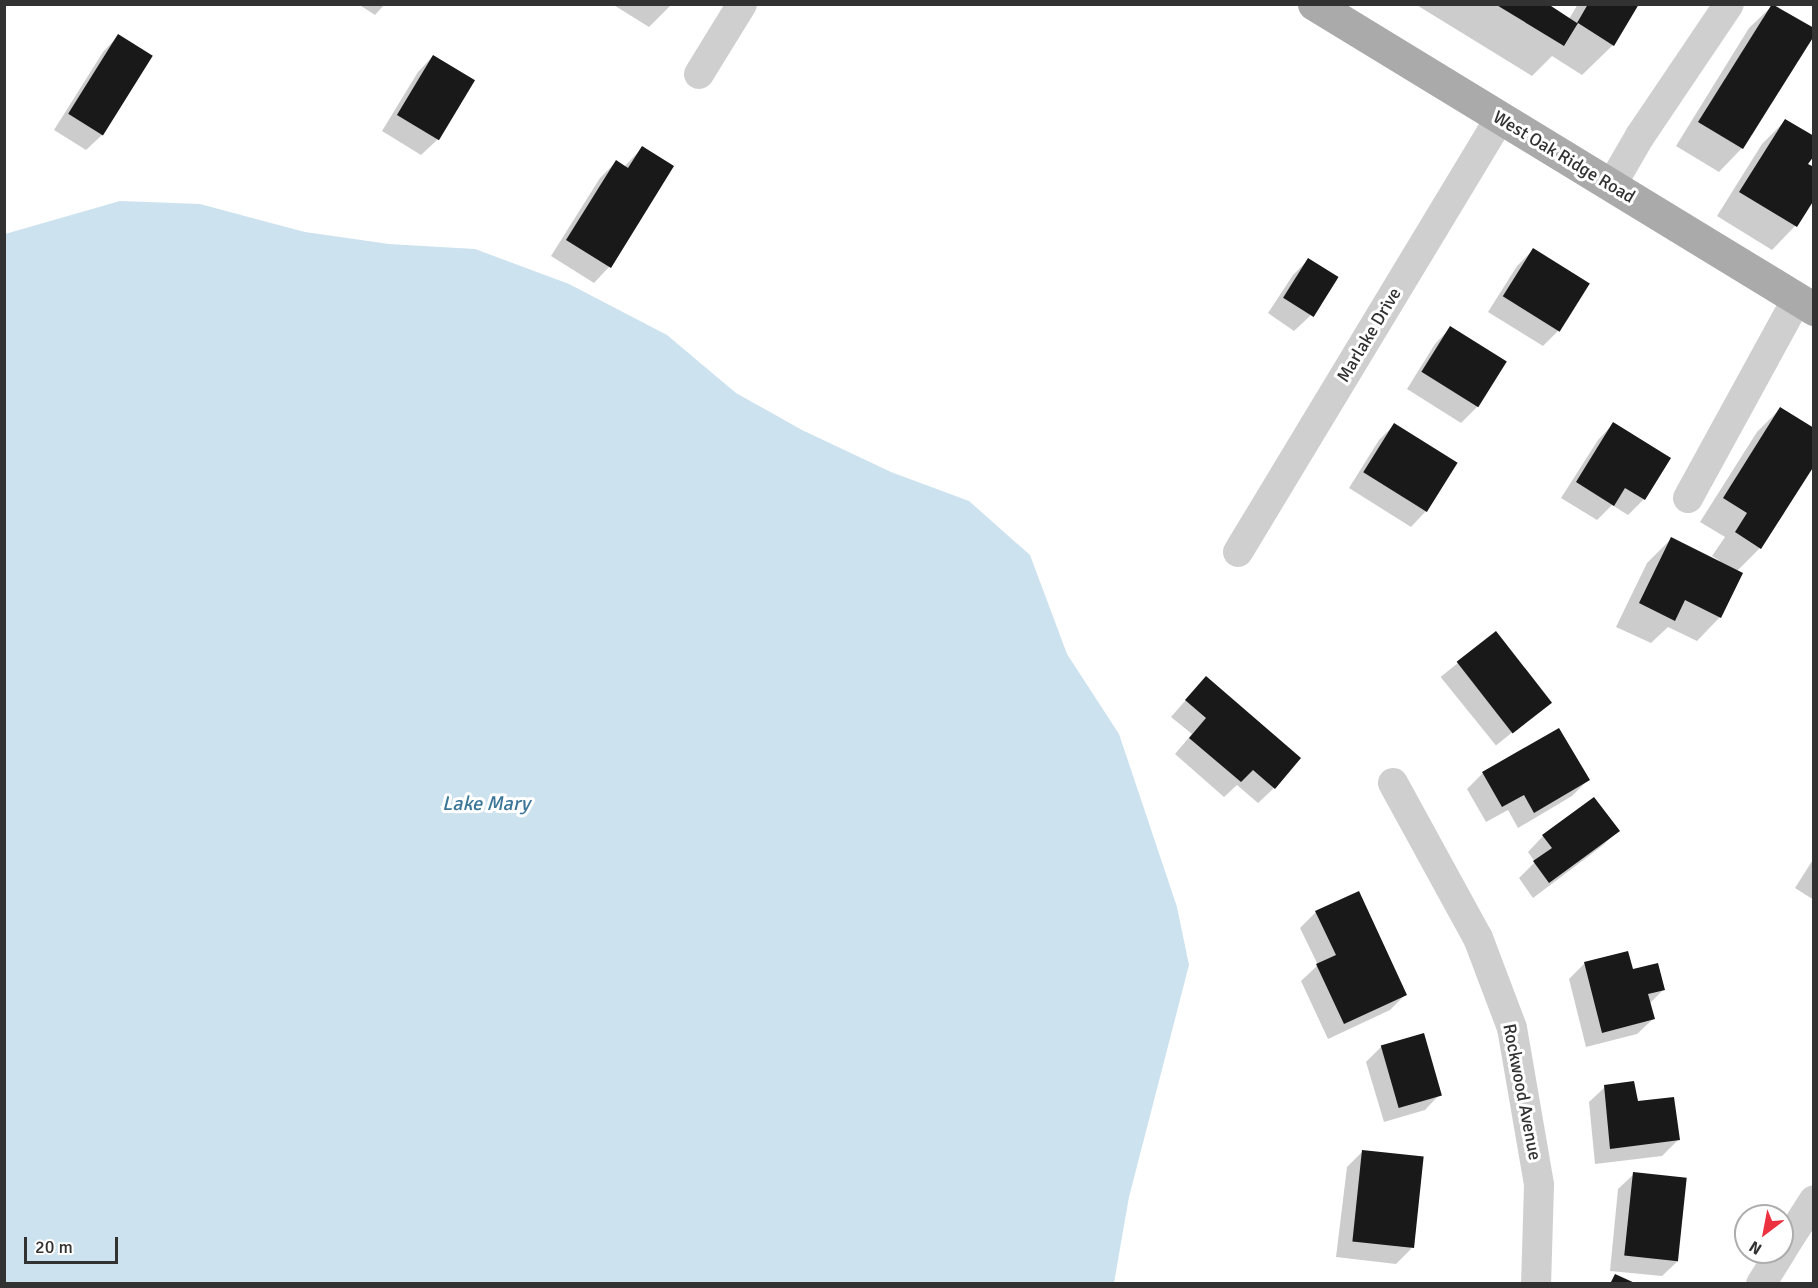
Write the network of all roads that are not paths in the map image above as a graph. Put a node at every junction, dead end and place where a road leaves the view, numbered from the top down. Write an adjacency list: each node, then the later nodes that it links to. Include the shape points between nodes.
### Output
1 (742, 4): 4 (street)
2 (1314, 4): 5 (main road, West Oak Ridge Road)
3 (1729, 4): 6 (street)
4 (699, 74)
5 (1500, 118): 6 (main road, West Oak Ridge Road); 9 (street, Marlake Drive)
6 (1611, 186): 7 (main road, West Oak Ridge Road)
7 (1805, 304): 8 (street)
8 (1688, 498)
9 (1238, 552)
10 (1393, 783): 14 (street, Rockwood Avenue, via 1478,938 1512,1028 1539,1185)
11 (1814, 1200): 12 (street)
12 (1794, 1240)
13 (1776, 1264): 15 (street)
14 (1536, 1284)
15 (1761, 1284)

